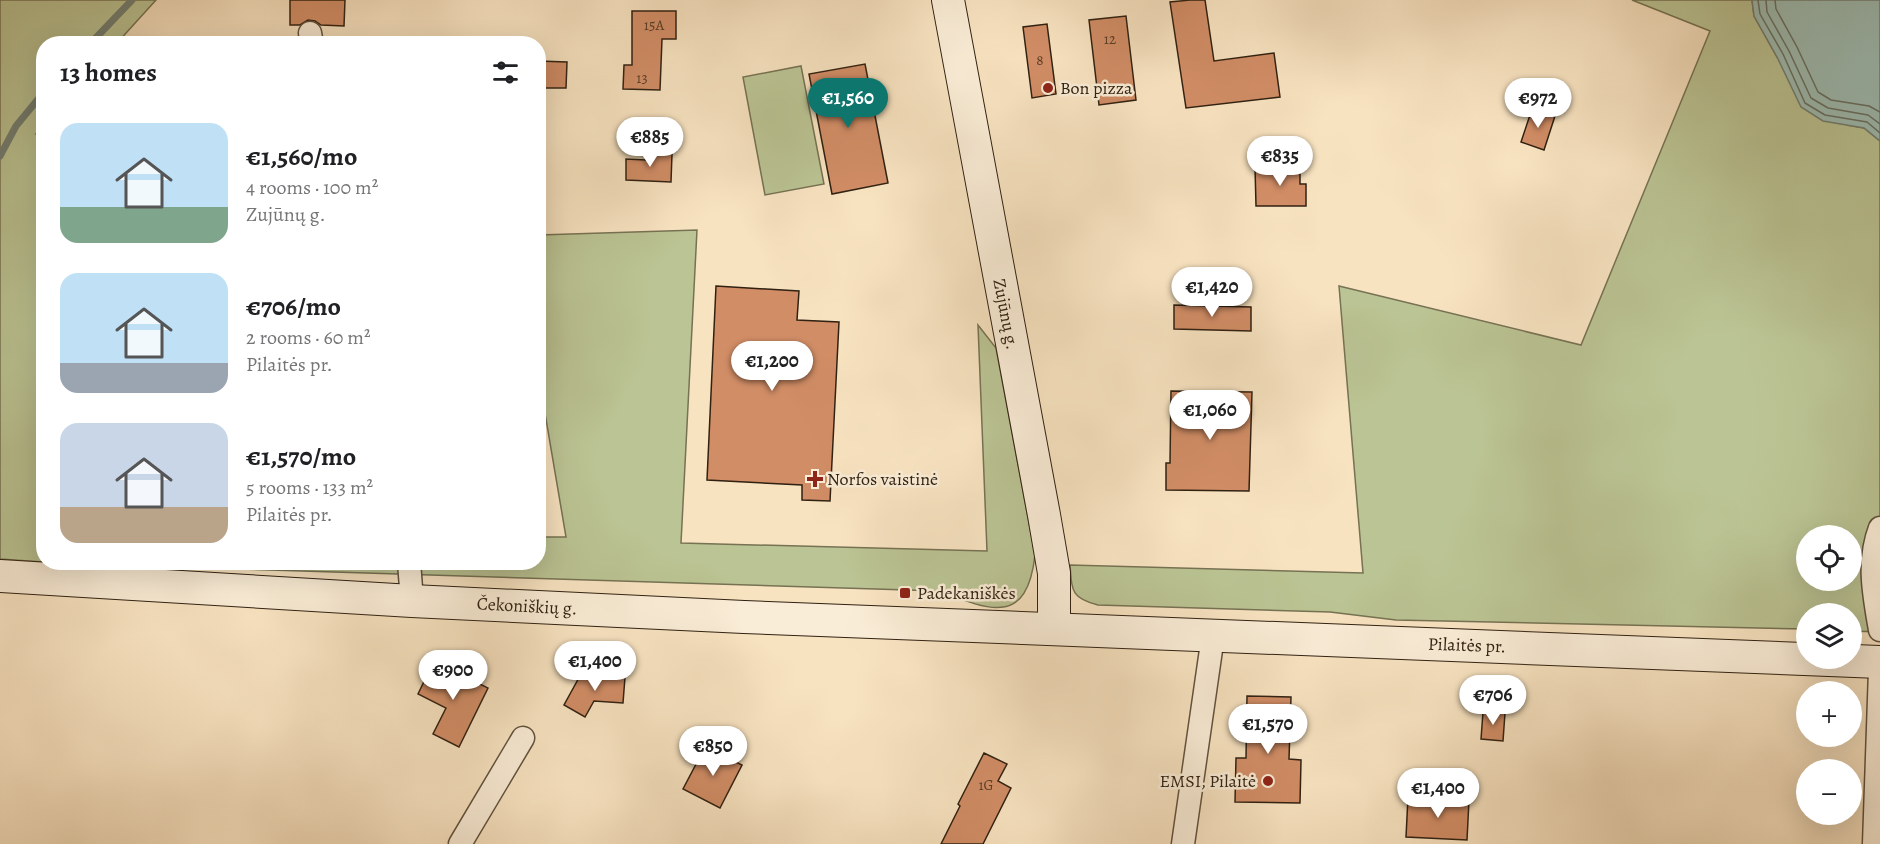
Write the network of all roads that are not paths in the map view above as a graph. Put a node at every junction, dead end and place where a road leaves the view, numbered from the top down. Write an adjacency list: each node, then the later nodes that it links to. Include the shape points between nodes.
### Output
1 (948, 0): 6 (main road, Zujūnų g., via 1054,573)
2 (1880, 528): 7 (street, via 1871,569)
3 (410, 570): 5 (street)
4 (0, 576): 5 (main road, Čekoniškių g.)
5 (412, 601): 6 (main road, Čekoniškių g.)
6 (1054, 629): 8 (main road, Pilaitės pr.)
7 (1880, 630)
8 (1214, 636): 9 (main road, Pilaitės pr.); 13 (street)
9 (1880, 662)
10 (1880, 670): 14 (street)
11 (523, 738): 12 (street)
12 (460, 844)
13 (1183, 844)
14 (1874, 844)

